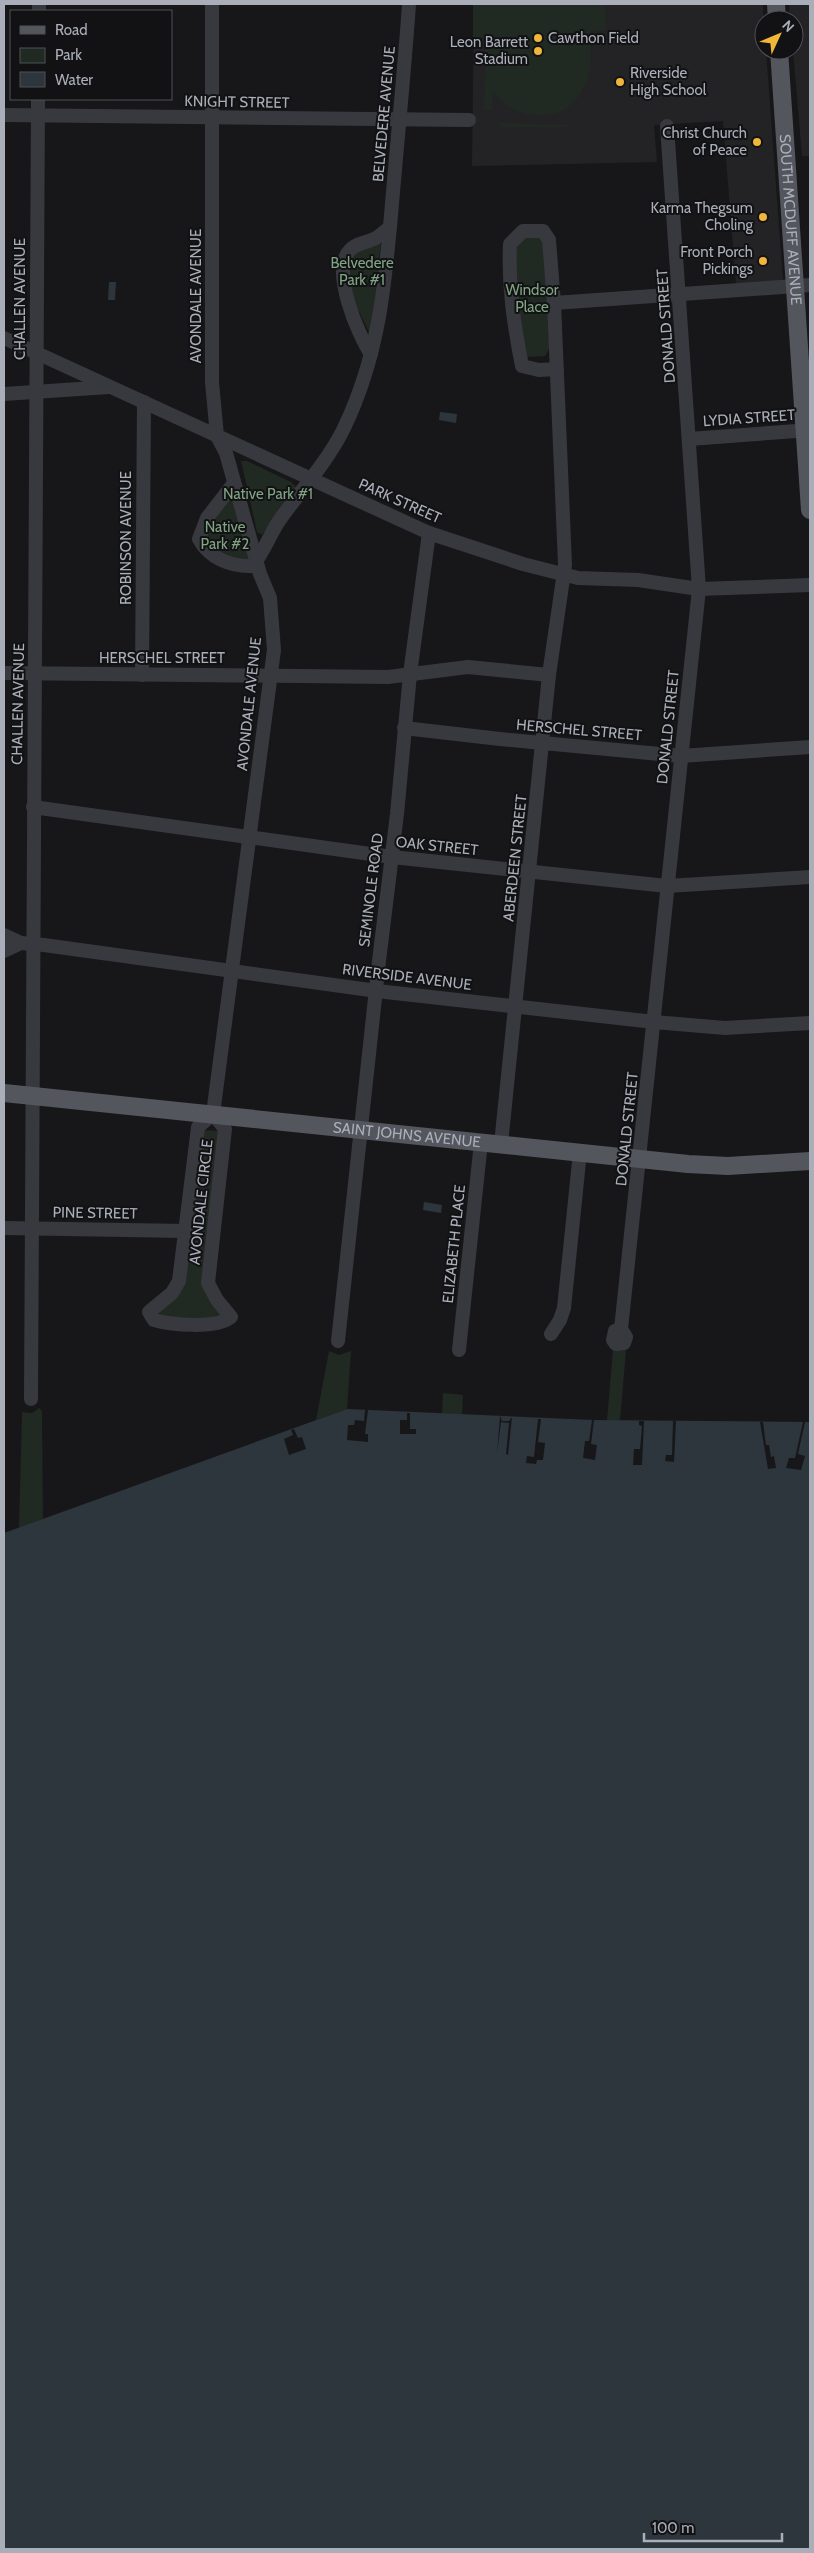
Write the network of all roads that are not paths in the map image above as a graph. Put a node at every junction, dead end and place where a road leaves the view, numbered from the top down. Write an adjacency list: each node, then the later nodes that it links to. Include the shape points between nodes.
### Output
1 (212, 4): 7 (street, AVONDALE AVENUE)
2 (409, 4): 8 (street, BELVEDERE AVENUE)
3 (780, 60): 12 (main road, SOUTH MCDUFF AVENUE)
4 (38, 100): 6 (street, CHALLEN AVENUE)
5 (4, 114): 6 (street, KNIGHT STREET)
6 (38, 116): 7 (street, KNIGHT STREET); 16 (street, CHALLEN AVENUE)
7 (213, 118): 8 (street, KNIGHT STREET); 24 (street, AVONDALE AVENUE, via 212,382)
8 (399, 119): 9 (street, KNIGHT STREET); 11 (street, BELVEDERE AVENUE)
9 (469, 120)
10 (667, 126): 13 (street, DONALD STREET)
11 (390, 227): 17 (street, BELVEDERE AVENUE, via 380,321); 17 (street, via 374,239 350,249 342,270 354,320)
12 (802, 286): 13 (street); 23 (main road, SOUTH MCDUFF AVENUE)
13 (680, 296): 14 (street); 25 (street, DONALD STREET)
14 (554, 304): 18 (street); 18 (street, via 549,240 543,231 523,231 510,244 509,263 512,315 522,366 539,370)
15 (4, 338): 16 (street, PARK STREET)
16 (35, 353): 19 (street, PARK STREET); 20 (street, CHALLEN AVENUE)
17 (371, 354): 26 (street, BELVEDERE AVENUE, via 343,430)
18 (557, 369): 31 (street, via 565,566)
19 (110, 387): 20 (street); 22 (street, PARK STREET)
20 (37, 393): 21 (street); 35 (street, CHALLEN AVENUE)
21 (4, 394)
22 (144, 402): 24 (street, PARK STREET); 37 (street, ROBINSON AVENUE)
23 (808, 431): 25 (street, LYDIA STREET); 28 (main road, SOUTH MCDUFF AVENUE)
24 (217, 436): 26 (street, PARK STREET); 27 (street, AVONDALE AVENUE, via 226,452)
25 (689, 439): 33 (street, DONALD STREET)
26 (310, 479): 29 (street, PARK STREET); 30 (street, BELVEDERE AVENUE, via 274,528)
27 (234, 483): 30 (street, AVONDALE AVENUE); 30 (street, via 207,518 199,539 213,556 243,567 252,566)
28 (810, 510)
29 (428, 533): 31 (street, PARK STREET); 36 (street, SEMINOLE ROAD)
30 (257, 561): 38 (street, AVONDALE AVENUE, via 272,612 274,650)
31 (562, 575): 33 (street, PARK STREET, via 638,580); 39 (street, ABERDEEN STREET)
32 (810, 585): 33 (street, PARK STREET)
33 (699, 589): 43 (street, DONALD STREET)
34 (4, 673): 35 (street, HERSCHEL STREET)
35 (34, 674): 37 (street, HERSCHEL STREET); 44 (street, CHALLEN AVENUE)
36 (410, 674): 38 (street, HERSCHEL STREET, via 388,677); 39 (street, HERSCHEL STREET, via 468,667); 40 (street, SEMINOLE ROAD)
37 (142, 675): 38 (street, HERSCHEL STREET)
38 (271, 675): 45 (street, AVONDALE AVENUE)
39 (549, 675): 41 (street, ABERDEEN STREET)
40 (404, 728): 41 (street, HERSCHEL STREET); 46 (street, SEMINOLE ROAD)
41 (544, 742): 43 (street, HERSCHEL STREET); 47 (street, ABERDEEN STREET)
42 (810, 748): 43 (street, HERSCHEL STREET)
43 (681, 756): 49 (street, DONALD STREET)
44 (33, 807): 45 (street, OAK STREET); 51 (street, CHALLEN AVENUE)
45 (250, 838): 46 (street, OAK STREET); 53 (street, AVONDALE AVENUE)
46 (392, 857): 47 (street, OAK STREET); 54 (street, SEMINOLE ROAD)
47 (530, 872): 49 (street, OAK STREET); 55 (street, ABERDEEN STREET)
48 (810, 877): 49 (street, OAK STREET)
49 (667, 886): 56 (street, DONALD STREET)
50 (4, 935): 51 (street)
51 (27, 944): 52 (street); 53 (street, RIVERSIDE AVENUE); 59 (street, CHALLEN AVENUE)
52 (4, 951)
53 (232, 970): 54 (street, RIVERSIDE AVENUE); 60 (street, AVONDALE AVENUE)
54 (377, 991): 55 (street, RIVERSIDE AVENUE); 61 (street, SEMINOLE ROAD)
55 (516, 1007): 56 (street, RIVERSIDE AVENUE); 63 (street, ABERDEEN STREET)
56 (654, 1022): 57 (street, RIVERSIDE AVENUE, via 725,1028); 65 (street, DONALD STREET)
57 (810, 1023)
58 (4, 1093): 59 (main road, SAINT JOHNS AVENUE)
59 (32, 1095): 60 (main road, SAINT JOHNS AVENUE); 68 (street, CHALLEN AVENUE)
60 (213, 1114): 61 (main road, SAINT JOHNS AVENUE); 69 (street, AVONDALE CIRCLE, via 198,1127); 69 (street, AVONDALE CIRCLE, via 225,1129 208,1283 216,1300 231,1317 223,1324 168,1324 154,1320 149,1312 172,1294 178,1281)
61 (362, 1129): 62 (main road, SAINT JOHNS AVENUE); 72 (street, SEMINOLE ROAD)
62 (481, 1142): 63 (main road, SAINT JOHNS AVENUE); 73 (street, ELIZABETH PLACE)
63 (501, 1144): 64 (main road, SAINT JOHNS AVENUE)
64 (580, 1152): 65 (main road, SAINT JOHNS AVENUE); 71 (street, via 564,1308)
65 (640, 1158): 66 (main road, SAINT JOHNS AVENUE, via 728,1166); 70 (street, DONALD STREET)
66 (810, 1160)
67 (4, 1228): 68 (street, PINE STREET)
68 (31, 1228): 69 (street, PINE STREET); 74 (street, CHALLEN AVENUE)
69 (186, 1231)
70 (621, 1329)
71 (550, 1334)
72 (338, 1341)
73 (459, 1350)
74 (30, 1399)

